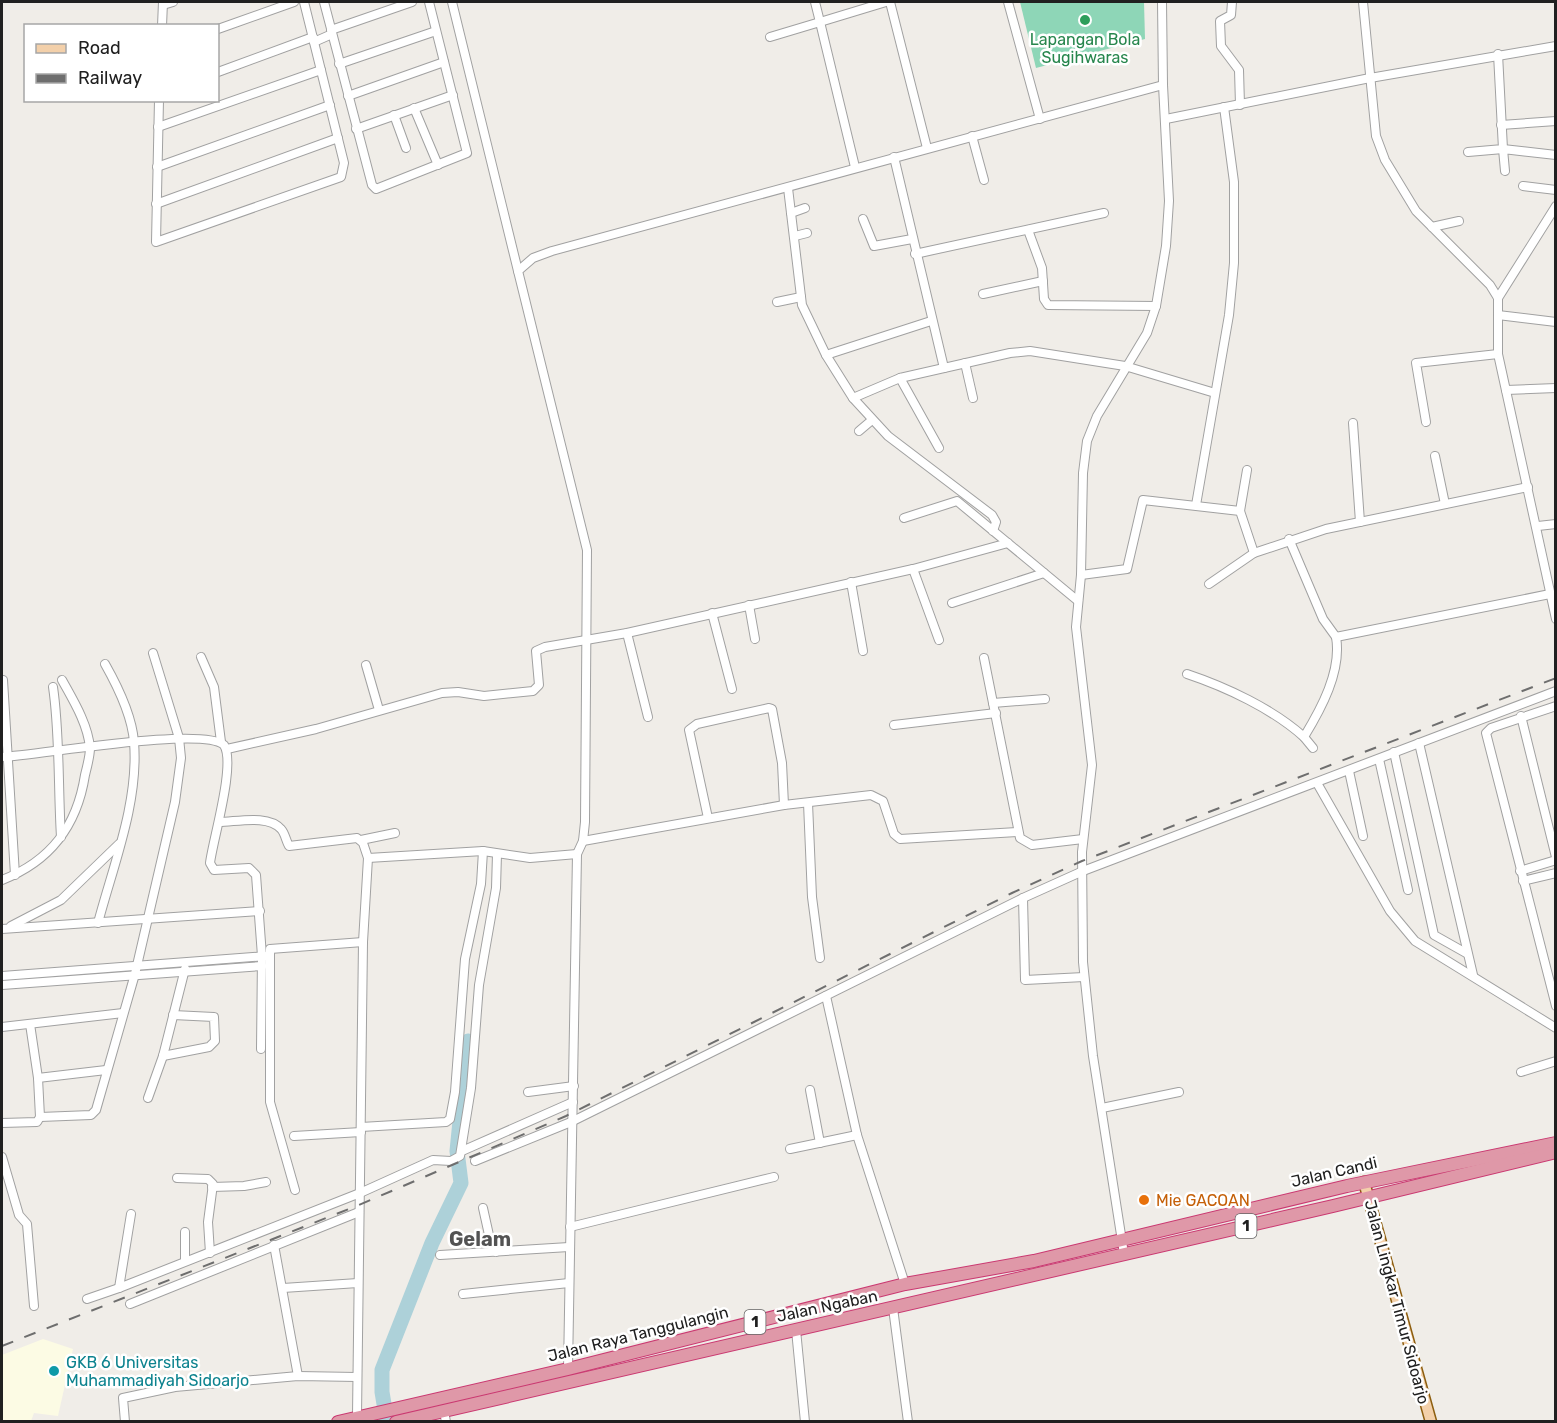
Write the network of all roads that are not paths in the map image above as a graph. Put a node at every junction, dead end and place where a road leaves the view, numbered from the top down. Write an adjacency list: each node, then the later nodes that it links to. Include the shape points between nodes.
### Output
1 (173, 2): 14 (street)
2 (294, 2): 17 (street)
3 (304, 2): 21 (street)
4 (324, 2): 19 (street)
5 (412, 2): 19 (street)
6 (429, 2): 18 (street)
7 (452, 2): 73 (street)
8 (815, 2): 15 (street)
9 (888, 2): 15 (street); 47 (street)
10 (1008, 2): 38 (street)
11 (1162, 2): 29 (street)
12 (1233, 2): 34 (street, via 1231,15 1220,21 1220,44 1238,68)
13 (1363, 2): 28 (street)
14 (163, 3): 16 (street)
15 (820, 22): 20 (street); 54 (street)
16 (162, 24)
17 (219, 29)
18 (436, 31): 24 (street); 25 (street)
19 (331, 33): 21 (street); 25 (street)
20 (770, 37)
21 (314, 40): 26 (street); 27 (street)
22 (1556, 46): 23 (street)
23 (1498, 54): 28 (street); 41 (street)
24 (444, 62): 30 (street); 31 (street)
25 (339, 64): 31 (street)
26 (321, 70): 33 (street); 42 (street)
27 (219, 72)
28 (1370, 78): 34 (street); 67 (street, via 1380,150 1402,191)
29 (1163, 85): 38 (street); 39 (street)
30 (453, 95): 36 (street); 52 (street, via 467,153)
31 (348, 96): 43 (street)
32 (159, 102): 42 (street)
33 (330, 105): 45 (street); 53 (street)
34 (1240, 105): 35 (street)
35 (1224, 107): 39 (street); 91 (street, via 1233,171 1236,237 1231,301)
36 (414, 108): 37 (street); 52 (street)
37 (394, 115): 43 (street); 46 (street)
38 (1040, 119): 44 (street)
39 (1166, 119): 79 (street, via 1170,215)
40 (1556, 121): 41 (street)
41 (1502, 125): 48 (street)
42 (158, 128): 53 (street)
43 (356, 129): 52 (street, via 376,189)
44 (972, 136): 47 (street); 56 (street)
45 (338, 138): 60 (street); 60 (street, via 344,163 341,177 158,242 154,240)
46 (406, 148)
47 (927, 148): 51 (street)
48 (1503, 149): 49 (street); 50 (street); 55 (street)
49 (1468, 152)
50 (1556, 155)
51 (894, 157): 54 (street); 71 (street)
52 (438, 165)
53 (157, 167): 60 (street)
54 (855, 167): 58 (street)
55 (1505, 171)
56 (984, 180)
57 (1522, 186): 59 (street)
58 (787, 189): 63 (street); 73 (street, via 552,251)
59 (1556, 190)
60 (156, 204)
61 (1556, 206): 77 (street)
62 (805, 208): 63 (street)
63 (791, 213): 70 (street)
64 (1104, 213): 68 (street)
65 (863, 219): 71 (street, via 874,246)
66 (1459, 220): 67 (street)
67 (1432, 227): 77 (street, via 1491,285)
68 (1028, 230): 72 (street); 74 (street)
69 (807, 233): 70 (street)
70 (795, 236): 76 (street)
71 (912, 239): 72 (street)
72 (915, 254): 81 (street)
73 (523, 267): 125 (street, via 586,543)
74 (1043, 281): 75 (street); 79 (street, via 1048,305)
75 (983, 294)
76 (795, 298): 78 (street); 84 (street)
77 (1498, 298): 80 (street)
78 (777, 302)
79 (1156, 306): 86 (street, via 1147,333)
80 (1498, 315): 82 (street); 83 (street)
81 (931, 321): 84 (street); 87 (street)
82 (1556, 322)
83 (1498, 354): 90 (street); 94 (street, via 1416,363)
84 (826, 355): 92 (street)
85 (965, 363): 86 (street, via 1030,351); 87 (street); 93 (street)
86 (1125, 366): 91 (street); 113 (street, via 1087,441)
87 (944, 368): 88 (street)
88 (900, 378): 92 (street); 96 (street)
89 (1556, 388): 90 (street)
90 (1506, 390): 99 (street)
91 (1215, 393): 101 (street)
92 (854, 398): 107 (street, via 867,425 888,436 992,515)
93 (974, 398)
94 (1426, 422)
95 (1353, 423): 104 (street)
96 (939, 448)
97 (1435, 456): 100 (street)
98 (1247, 470): 102 (street)
99 (1528, 487): 100 (street); 106 (street)
100 (1445, 504): 104 (street)
101 (1196, 505): 102 (street); 113 (street, via 1143,500 1127,569)
102 (1240, 510): 110 (street)
103 (904, 518): 107 (street, via 956,500)
104 (1360, 522): 108 (street)
105 (1556, 524): 106 (street)
106 (1538, 526): 116 (street)
107 (995, 527): 109 (street)
108 (1289, 539): 110 (street); 123 (street, via 1323,619)
109 (1008, 543): 111 (street); 112 (street)
110 (1252, 549): 115 (street)
111 (914, 569): 114 (street); 126 (street)
112 (1044, 573): 117 (street); 118 (street)
113 (1080, 579): 117 (street)
114 (851, 582): 119 (street); 127 (street)
115 (1209, 584)
116 (1552, 597): 121 (street); 123 (street)
117 (1078, 598): 170 (street, via 1076,638 1092,765)
118 (952, 603)
119 (749, 605): 120 (street); 124 (street)
120 (712, 613): 122 (street); 137 (street)
121 (1556, 619)
122 (623, 633): 125 (street); 147 (street)
123 (1336, 637): 149 (street, via 1332,679)
124 (755, 639)
125 (585, 640): 144 (street, via 536,651 539,685 533,691 493,696 438,694); 172 (street)
126 (939, 640)
127 (863, 651)
128 (153, 653): 150 (street)
129 (201, 657): 153 (street, via 214,687)
130 (984, 658): 141 (street)
131 (105, 664): 151 (street, via 123,700)
132 (366, 664): 144 (street)
133 (1187, 674): 149 (street)
134 (3, 680): 158 (street)
135 (62, 680): 140 (street)
136 (53, 687): 142 (street)
137 (732, 689)
138 (1556, 691): 152 (street)
139 (1045, 699): 141 (street)
140 (74, 702): 142 (street); 154 (street)
141 (993, 703): 145 (street)
142 (57, 706): 156 (street)
143 (1556, 706): 146 (street)
144 (379, 710): 153 (street, via 316,729)
145 (996, 713): 148 (street); 166 (street)
146 (1521, 716): 178 (street); 180 (street, via 1486,733)
147 (648, 717)
148 (894, 725)
149 (1306, 734): 155 (street)
150 (179, 738): 151 (street); 153 (street); 188 (street, via 181,758 175,802)
151 (134, 741): 154 (street); 173 (street, via 130,798)
152 (1419, 743): 157 (street); 193 (street)
153 (224, 746): 165 (street, via 227,771)
154 (90, 748): 156 (street); 169 (street, via 78,808)
155 (1313, 748)
156 (56, 750): 158 (street); 169 (street)
157 (1394, 753): 159 (street); 193 (street, via 1434,935)
158 (5, 756): 182 (street)
159 (1379, 759): 160 (street); 185 (street)
160 (1349, 771): 161 (street); 168 (street)
161 (1318, 783): 179 (street); 198 (street, via 1399,922 1415,941)
162 (808, 803): 163 (street); 166 (street, via 878,797 887,808 894,834 900,838); 194 (street, via 812,897)
163 (785, 806): 164 (street); 164 (street, via 782,763 769,708 697,724 689,730)
164 (708, 818): 172 (street)
165 (219, 822): 171 (street, via 274,823 282,829 289,846); 187 (street, via 211,868 252,869)
166 (1017, 832): 170 (street, via 1032,845)
167 (395, 833): 171 (street)
168 (1363, 836)
169 (61, 837): 182 (street)
170 (1083, 839): 179 (street)
171 (361, 840): 177 (street)
172 (583, 841): 176 (street)
173 (119, 844): 189 (street); 190 (street, via 61,900)
174 (484, 851): 175 (street); 177 (street); 225 (street, via 465,959 450,1119)
175 (496, 853): 176 (street, via 530,858); 232 (street, via 496,888 479,985 471,1089)
176 (577, 855): 215 (street)
177 (368, 858): 191 (street)
178 (1556, 859): 180 (street)
179 (1083, 871): 186 (street); 200 (street)
180 (1520, 871): 184 (street)
181 (1556, 873): 184 (street)
182 (15, 875): 183 (street)
183 (2, 880)
184 (1523, 881): 203 (street)
185 (1408, 890)
186 (1023, 898): 200 (street, via 1025,980); 202 (street)
187 (260, 911): 188 (street); 192 (street)
188 (147, 920): 189 (street); 196 (street)
189 (98, 923): 190 (street)
190 (4, 929)
191 (363, 942): 192 (street); 225 (street)
192 (265, 955): 195 (street); 197 (street); 209 (street); 240 (street, via 270,1102)
193 (1468, 955): 198 (street)
194 (820, 958)
195 (186, 962): 196 (street); 197 (street)
196 (136, 970): 197 (street); 199 (street); 201 (street); 204 (street)
197 (185, 972): 205 (street)
198 (1472, 972): 208 (street)
199 (2, 976)
200 (1084, 977): 221 (street)
201 (2, 986)
202 (826, 996): 223 (street); 227 (street)
203 (1556, 1006)
204 (123, 1013): 206 (street); 212 (street)
205 (173, 1015): 210 (street); 210 (street, via 214,1017 215,1041 209,1047)
206 (30, 1024): 207 (street); 214 (street)
207 (2, 1027)
208 (1556, 1028)
209 (261, 1049)
210 (163, 1056): 219 (street)
211 (1556, 1061): 213 (street)
212 (106, 1070): 214 (street); 222 (street, via 93,1114)
213 (1521, 1072)
214 (38, 1078): 222 (street)
215 (574, 1086): 217 (street); 220 (street)
216 (810, 1090): 228 (street)
217 (528, 1092)
218 (1179, 1092): 221 (street)
219 (147, 1098)
220 (573, 1102): 223 (street); 232 (street)
221 (1102, 1108): 248 (street)
222 (40, 1117): 224 (street, via 36,1122)
223 (571, 1122): 234 (street); 246 (street)
224 (2, 1123)
225 (361, 1130): 226 (street); 241 (street)
226 (294, 1136)
227 (857, 1136): 228 (street); 258 (street)
228 (820, 1143): 230 (street)
229 (1556, 1143): 238 (highway, Jalan Candi / 1)
230 (790, 1149)
231 (1556, 1152): 242 (highway, Jalan Candi / 1)
232 (459, 1156): 241 (street, via 433,1160)
233 (2, 1157): 264 (street, via 19,1215 27,1224)
234 (475, 1161)
235 (774, 1177): 246 (street)
236 (177, 1178): 239 (street, via 208,1179)
237 (266, 1182): 239 (street)
238 (1364, 1182): 242 (main road, Jalan Lingkar Timur Sidoarjo); 248 (highway, Jalan Candi / 1)
239 (212, 1187): 252 (street)
240 (295, 1190)
241 (360, 1193): 244 (street); 252 (street)
242 (1369, 1198): 253 (highway, Jalan Candi / 1); 277 (main road, Jalan Lingkar Timur Sidoarjo)
243 (483, 1208): 251 (street)
244 (359, 1212): 249 (street); 256 (street)
245 (131, 1214): 259 (street)
246 (570, 1227): 250 (street)
247 (185, 1232): 255 (street)
248 (1122, 1241): 253 (street); 258 (highway, Jalan Raya Tanggulangin / 1)
249 (274, 1245): 260 (street); 263 (street)
250 (569, 1247): 251 (street); 257 (street)
251 (496, 1252): 254 (street)
252 (210, 1253): 255 (street)
253 (1124, 1254): 265 (highway, Jalan Ngaban / 1)
254 (440, 1255)
255 (185, 1262): 259 (street)
256 (358, 1283): 260 (street); 269 (street)
257 (569, 1283): 261 (street); 267 (street)
258 (905, 1284): 267 (highway, Jalan Raya Tanggulangin / 1)
259 (119, 1287): 262 (street)
260 (283, 1288): 268 (street)
261 (463, 1294)
262 (87, 1299)
263 (130, 1304)
264 (34, 1306)
265 (893, 1308): 266 (highway, Jalan Ngaban / 1); 276 (street)
266 (796, 1330): 271 (highway, Jalan Ngaban / 1); 275 (street)
267 (568, 1369): 270 (highway, Jalan Raya Tanggulangin / 1)
268 (298, 1376): 269 (street); 272 (street, via 175,1387 125,1397)
269 (357, 1377): 270 (street)
270 (357, 1416): 273 (highway, Jalan Raya Tanggulangin / 1)
271 (445, 1416): 274 (highway, Jalan Ngaban / 1)
272 (125, 1422)
273 (338, 1422)
274 (396, 1422)
275 (805, 1422)
276 (908, 1422)
277 (1431, 1422)

